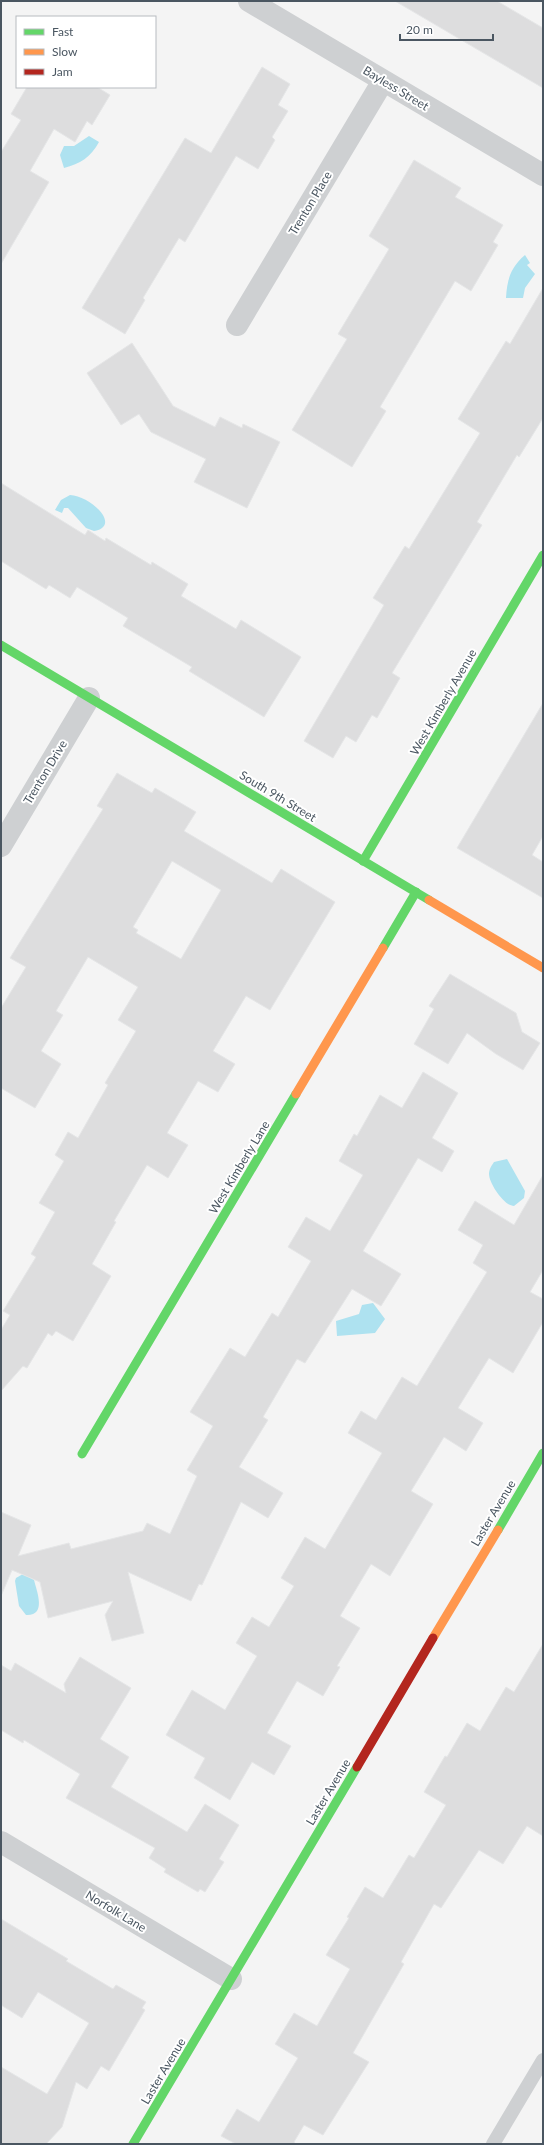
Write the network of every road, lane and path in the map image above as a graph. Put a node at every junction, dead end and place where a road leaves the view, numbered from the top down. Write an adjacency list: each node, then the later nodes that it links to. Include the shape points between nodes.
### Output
1 (249, 1): 2 (street, Bayless Street)
2 (383, 81): 3 (street, Bayless Street); 4 (street, Trenton Place)
3 (543, 175)
4 (237, 325)
5 (543, 555): 9 (street, West Kimberly Avenue)
6 (1, 645): 7 (street, South 9th Street)
7 (89, 698): 8 (street, Trenton Drive); 9 (street, South 9th Street)
8 (1, 846)
9 (363, 861): 10 (street, South 9th Street)
10 (416, 892): 11 (street, South 9th Street); 13 (street, West Kimberly Lane)
11 (543, 968)
12 (543, 1452): 15 (street, Laster Avenue)
13 (82, 1454)
14 (1, 1842): 15 (street, Norfolk Lane)
15 (231, 1979): 17 (street, Laster Avenue)
16 (543, 2060): 18 (lane)
17 (133, 2144)
18 (493, 2144)

